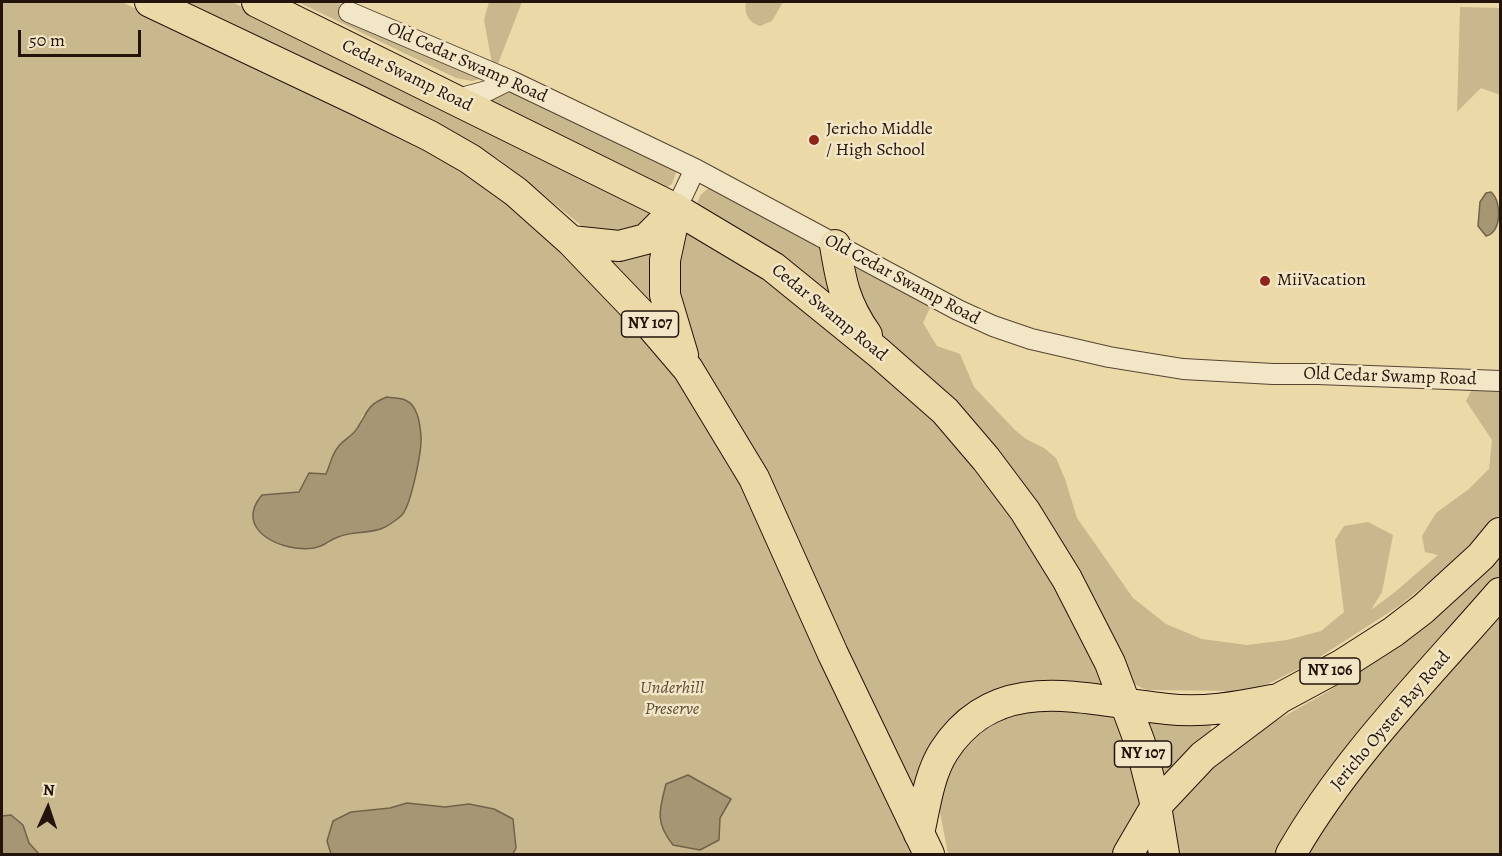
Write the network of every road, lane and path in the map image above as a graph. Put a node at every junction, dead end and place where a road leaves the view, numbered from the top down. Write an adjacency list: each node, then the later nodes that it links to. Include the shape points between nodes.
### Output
1 (150, 2): 8 (main road, NY 107, via 470,159 516,192)
2 (257, 2): 5 (main road, Cedar Swamp Road / NY 107)
3 (349, 12): 4 (street, Old Cedar Swamp Road)
4 (509, 80): 5 (street); 6 (street, Old Cedar Swamp Road)
5 (453, 100): 7 (main road, Cedar Swamp Road / NY 107)
6 (695, 169): 7 (street); 9 (street, Old Cedar Swamp Road)
7 (676, 209): 8 (main road, via 646,239 619,246); 10 (main road, Cedar Swamp Road / NY 107, via 773,267); 11 (main road, via 665,260 665,295)
8 (571, 241): 11 (main road, NY 107)
9 (835, 245): 10 (main road, via 841,283 852,314); 12 (street, Old Cedar Swamp Road, via 993,327 1109,357 1183,369)
10 (879, 353): 16 (main road, Cedar Swamp Road / NY 107, via 945,411 1025,511 1097,636)
11 (688, 369): 18 (main road, NY 107, via 754,478)
12 (1500, 381)
13 (1500, 533): 15 (main road, NY 106, via 1424,609 1343,664)
14 (1500, 593): 21 (main road, Jericho Oyster Bay Road, via 1346,771 1310,820)
15 (1281, 698): 16 (main road, via 1222,710 1169,710); 17 (main road, NY 106, via 1203,756)
16 (1124, 703): 17 (main road, Cedar Swamp Road / NY 107, via 1140,743); 18 (main road, via 1039,695 985,710 961,729 943,752 931,784)
17 (1156, 806): 19 (main road, NY 106); 20 (main road, Cedar Swamp Road / NY 107)
18 (924, 844)
19 (1128, 855)
20 (1164, 855)
21 (1291, 855)

